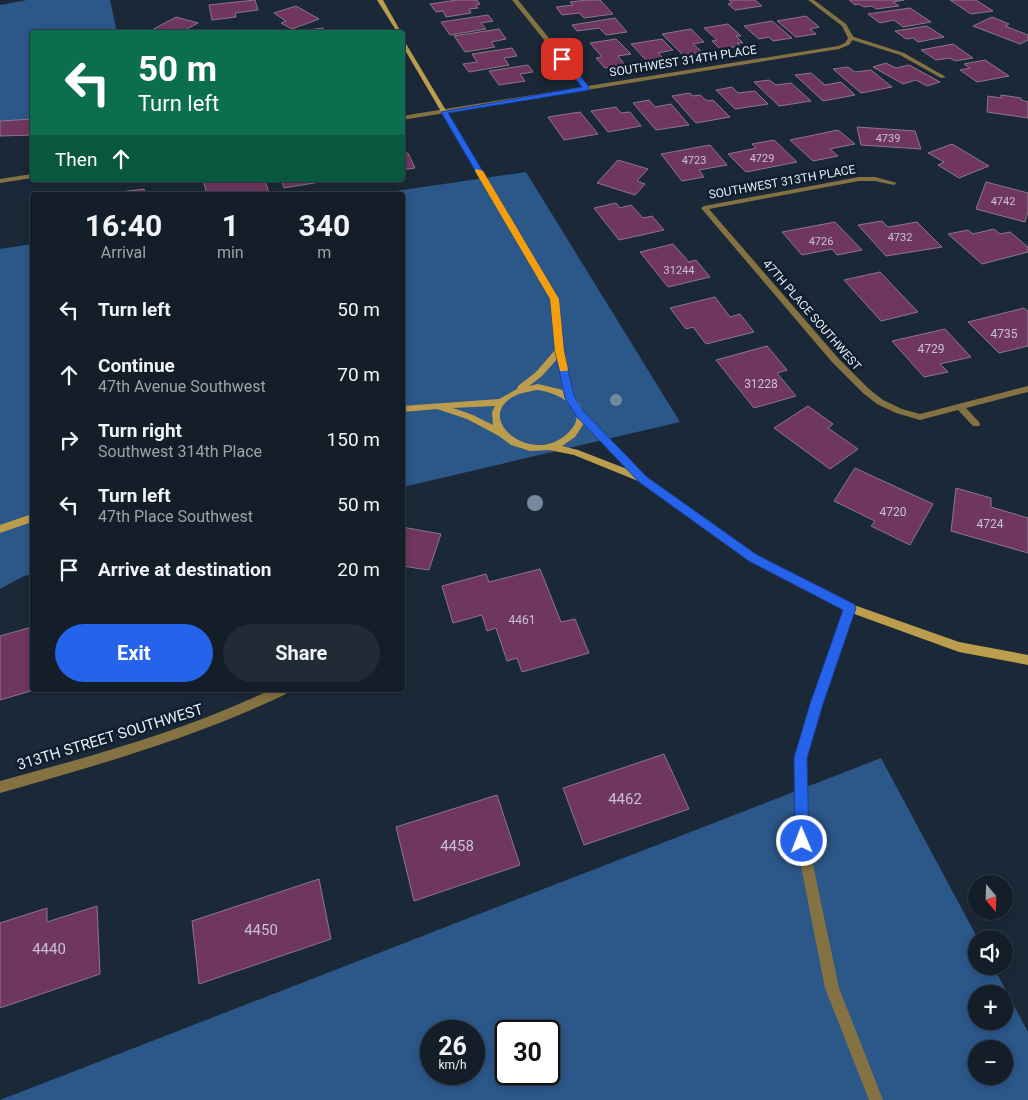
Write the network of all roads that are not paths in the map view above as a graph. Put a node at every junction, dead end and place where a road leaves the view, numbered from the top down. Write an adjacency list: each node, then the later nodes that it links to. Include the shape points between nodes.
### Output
1 (380, 0): 4 (main road)
2 (515, 0): 8 (street)
3 (810, 0): 5 (street, via 844,25)
4 (398, 30)
5 (849, 41): 7 (street, via 902,54); 8 (street, SOUTHWEST 314TH PLACE, via 839,47)
6 (405, 44): 9 (main road)
7 (944, 76)
8 (586, 88): 9 (street, SOUTHWEST 314TH PLACE)
9 (444, 112): 10 (street, SOUTHWEST 314TH PLACE); 15 (main road, via 555,299)
10 (405, 118)
11 (30, 176): 12 (street)
12 (0, 181)
13 (894, 183): 14 (street, SOUTHWEST 313TH PLACE, via 876,178 859,179)
14 (704, 208): 21 (street, 47TH PLACE SOUTHWEST, via 835,360 880,402 920,417)
15 (559, 351): 17 (main road, via 539,374); 18 (main road)
16 (1028, 389): 21 (street)
17 (516, 392): 18 (main road, via 538,387); 19 (main road)
18 (570, 398): 23 (main road)
19 (501, 402): 20 (main road); 25 (main road, via 495,418)
20 (432, 405): 22 (main road); 25 (main road, via 470,418)
21 (960, 407): 24 (street)
22 (405, 408)
23 (580, 414): 26 (main road, via 574,435); 27 (main road)
24 (976, 424)
25 (502, 435): 26 (main road, via 523,446)
26 (550, 447): 27 (main road, via 575,452)
27 (643, 480): 30 (main road, via 753,558)
28 (30, 519): 29 (main road)
29 (0, 529)
30 (850, 608): 31 (main road, via 959,648); 34 (street, via 800,758 802,841 832,988)
31 (1028, 660)
32 (278, 692): 33 (street, 313TH STREET SOUTHWEST, via 231,715 107,757)
33 (0, 787)
34 (876, 1100)

